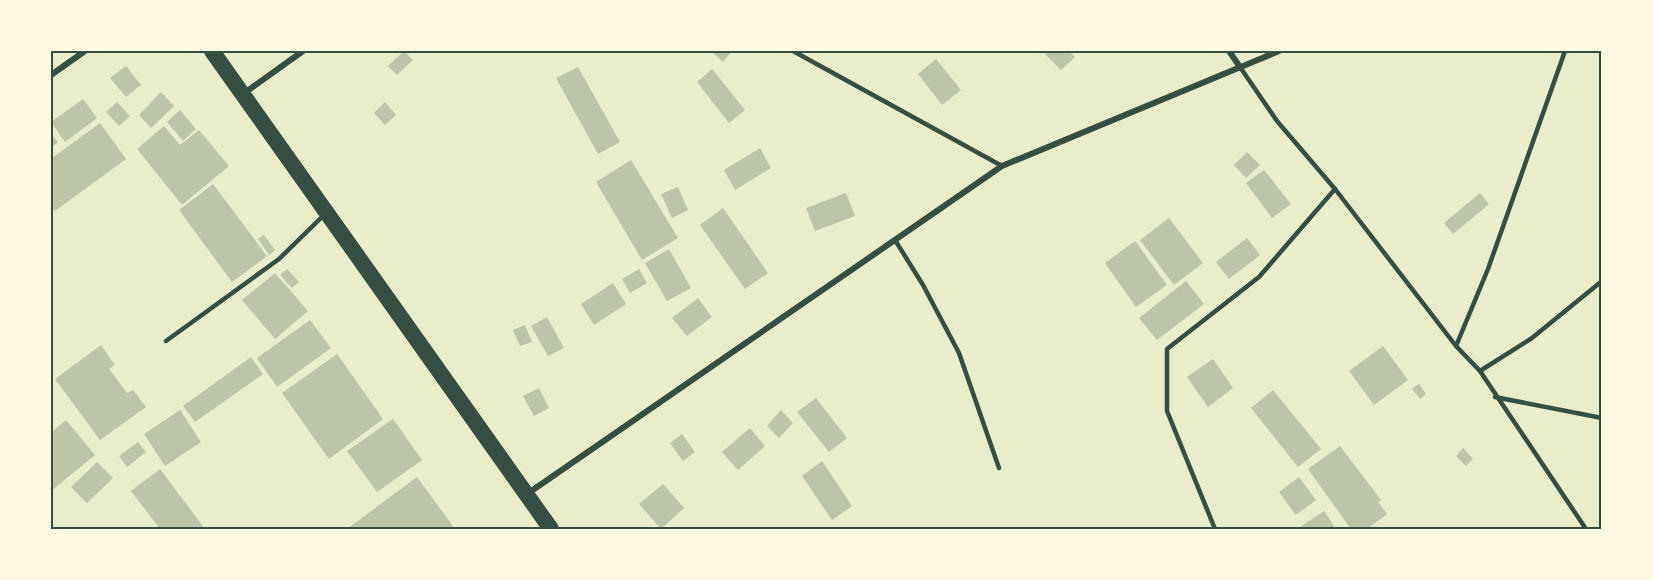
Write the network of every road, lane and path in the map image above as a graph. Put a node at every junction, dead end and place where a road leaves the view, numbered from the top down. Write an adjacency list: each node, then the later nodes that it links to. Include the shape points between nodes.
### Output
1 (85, 51): 9 (street)
2 (212, 51): 10 (highway)
3 (303, 51): 10 (street)
4 (793, 51): 11 (lane)
5 (1229, 51): 8 (street)
6 (1279, 51): 8 (street)
7 (1565, 51): 17 (lane, via 1488,269)
8 (1240, 67): 11 (street); 12 (lane, via 1277,121)
9 (51, 75)
10 (243, 94): 13 (highway)
11 (1002, 166): 14 (street)
12 (1335, 189): 17 (lane); 24 (lane, via 1259,278 1167,349 1167,411)
13 (327, 212): 16 (lane, via 279,259); 22 (highway)
14 (895, 240): 21 (lane, via 959,353); 22 (street)
15 (1602, 281): 18 (lane, via 1532,338)
16 (166, 341)
17 (1456, 346): 18 (lane)
18 (1480, 371): 19 (lane)
19 (1495, 397): 20 (lane); 25 (lane)
20 (1602, 418)
21 (999, 468)
22 (527, 494): 23 (highway)
23 (551, 529)
24 (1215, 529)
25 (1586, 529)

